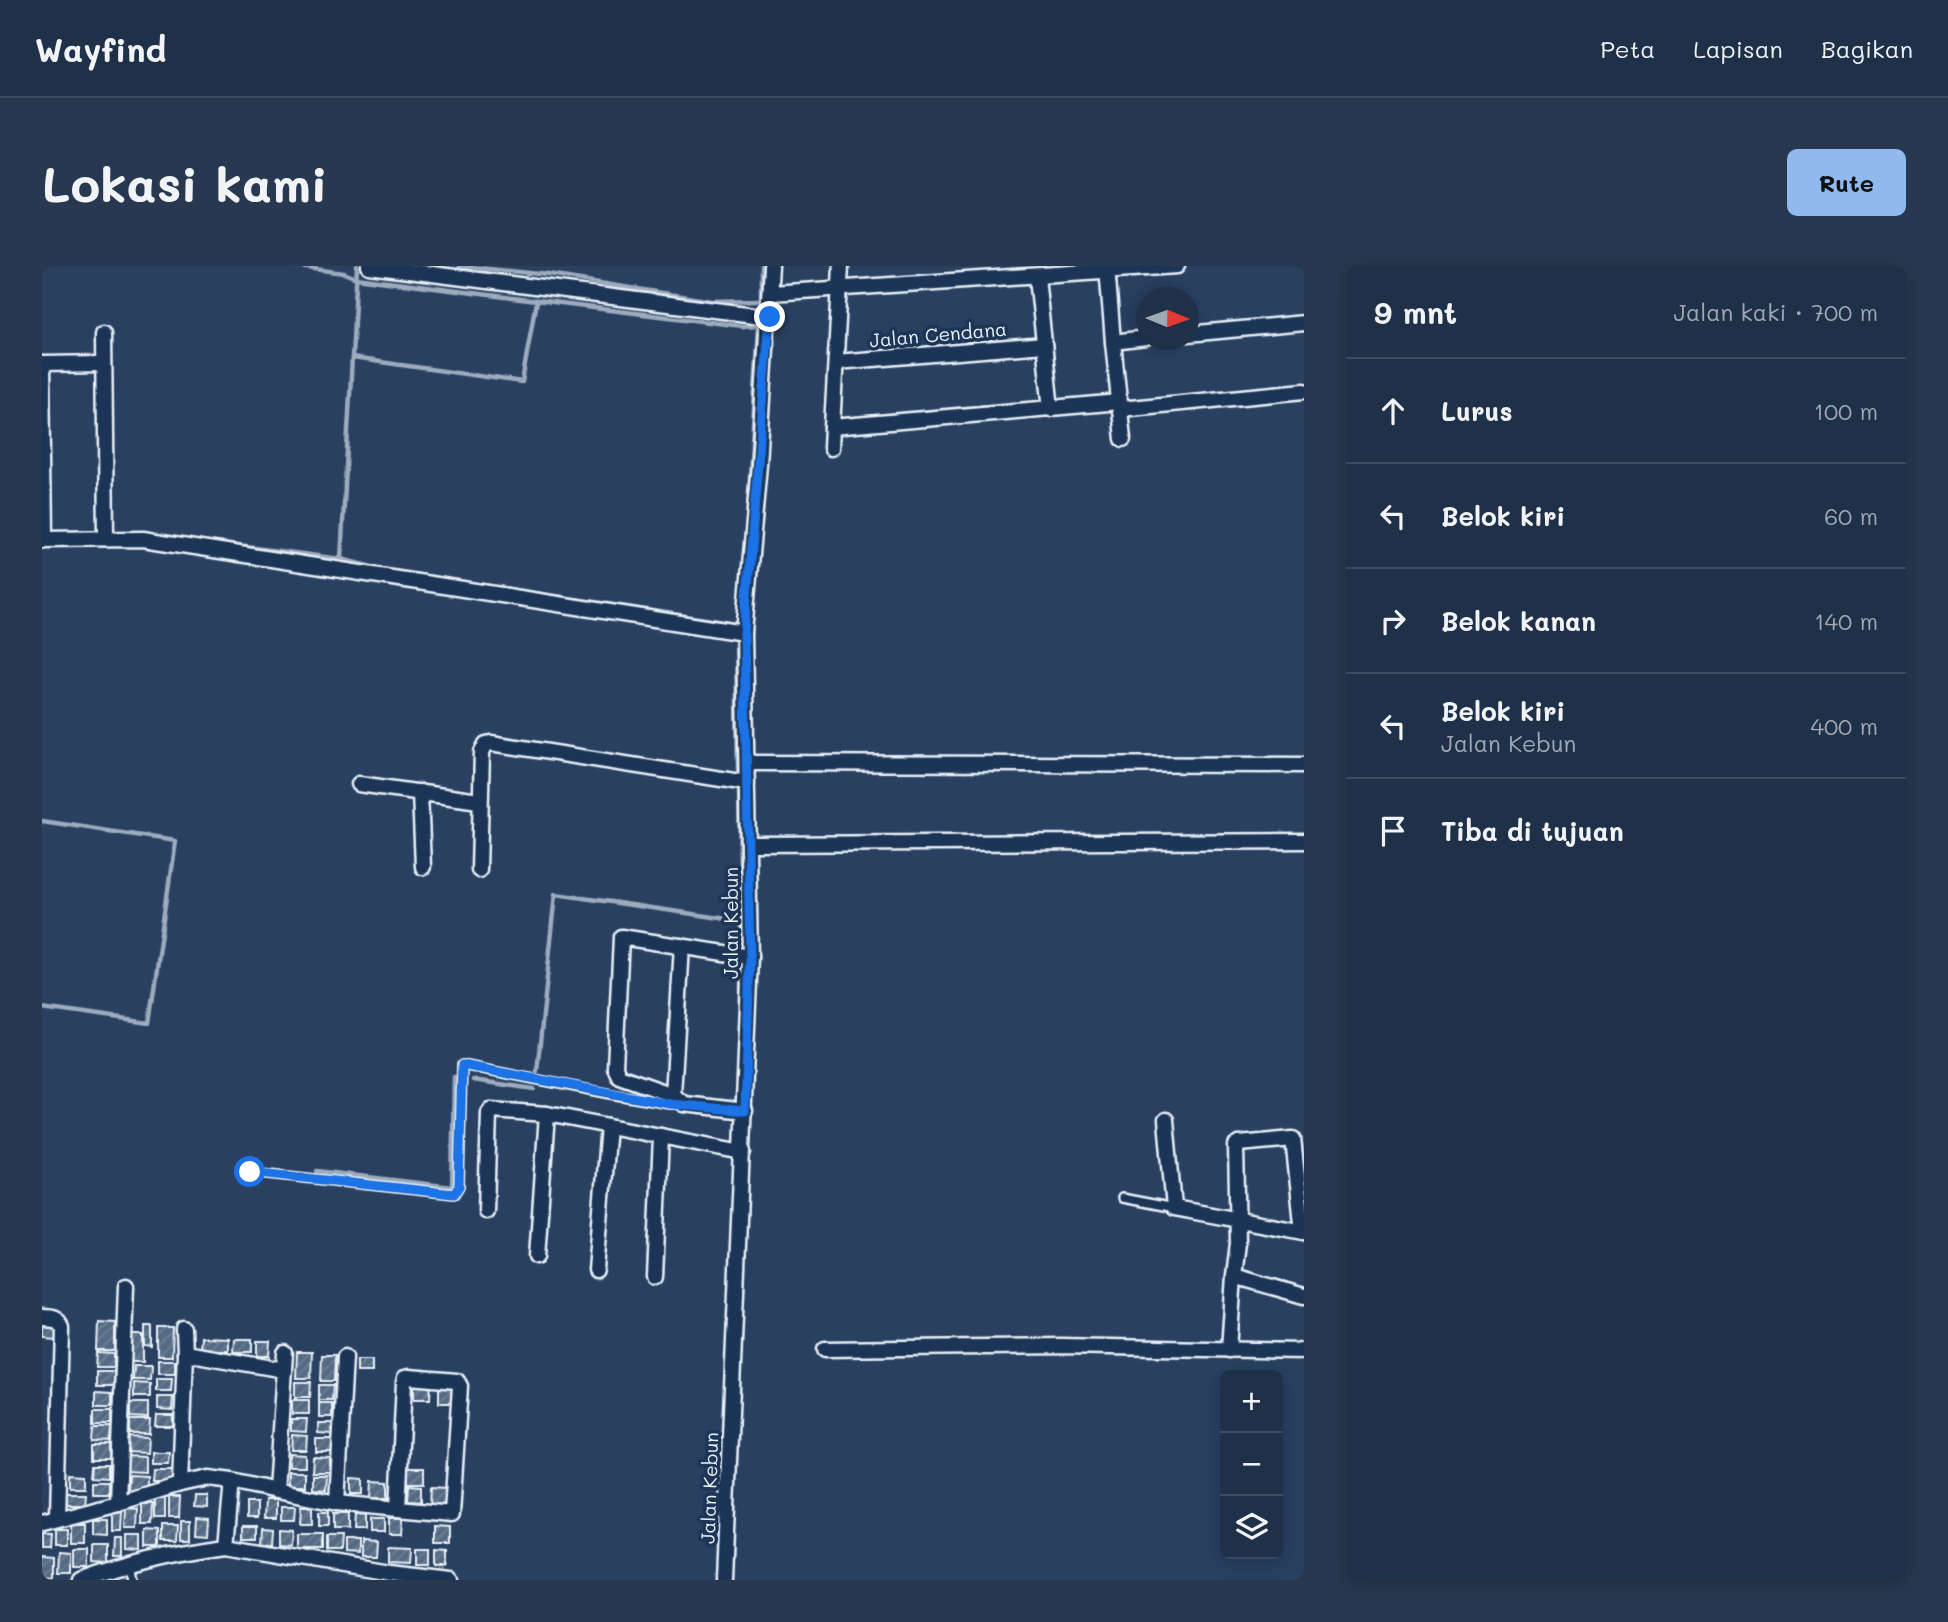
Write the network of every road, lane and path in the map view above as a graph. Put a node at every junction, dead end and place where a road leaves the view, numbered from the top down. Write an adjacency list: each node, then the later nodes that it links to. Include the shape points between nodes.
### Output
1 (369, 266): 9 (street)
2 (771, 266): 8 (street, Jalan Kebun)
3 (841, 266): 7 (street)
4 (1177, 266): 5 (street)
5 (1107, 269): 6 (street); 14 (street)
6 (1037, 277): 7 (street); 15 (street)
7 (839, 290): 8 (street); 16 (street)
8 (771, 293): 9 (street, Jalan Kebun)
9 (770, 317): 27 (street, Jalan Kebun)
10 (1304, 323): 12 (street)
11 (104, 332): 17 (street)
12 (1199, 333)
13 (1136, 339): 14 (street)
14 (1113, 342): 20 (street)
15 (1044, 345): 16 (street, Jalan Cendana); 21 (street)
16 (836, 362): 22 (street)
17 (104, 363): 18 (street); 25 (street)
18 (42, 364): 26 (street)
19 (1304, 391): 20 (street)
20 (1120, 406): 21 (street); 23 (street)
21 (1051, 409): 22 (street)
22 (832, 427): 24 (street)
23 (1123, 439)
24 (831, 448)
25 (106, 538): 26 (street); 27 (street, via 143,538)
26 (43, 540)
27 (744, 634): 28 (street, Jalan Kebun)
28 (748, 763): 29 (street); 30 (street, Jalan Kebun)
29 (1304, 765)
30 (747, 783): 33 (street, via 491,743 482,752); 35 (street, Jalan Kebun)
31 (359, 784): 32 (street)
32 (420, 792): 33 (street); 36 (street)
33 (479, 801): 37 (street)
34 (1304, 841): 35 (street)
35 (750, 844): 39 (street, Jalan Kebun)
36 (423, 867)
37 (479, 870)
38 (682, 946): 39 (street); 40 (street); 40 (street, via 621,937 615,1067 619,1076)
39 (750, 957): 41 (street, Jalan Kebun)
40 (678, 1099): 41 (street); 47 (lane, via 670,1104 462,1065 459,1186 454,1194)
41 (745, 1111): 46 (street, Jalan Kebun)
42 (547, 1114): 44 (street); 50 (street, via 489,1113); 53 (street)
43 (1166, 1119): 49 (street)
44 (608, 1126): 45 (street); 54 (street)
45 (660, 1136): 46 (street); 56 (street)
46 (743, 1152): 83 (street, Jalan Kebun)
47 (250, 1172)
48 (1122, 1198): 49 (lane)
49 (1174, 1208): 51 (street)
50 (486, 1211)
51 (1238, 1221): 52 (street); 52 (street, via 1236,1146 1290,1138 1295,1141); 55 (street)
52 (1303, 1232)
53 (537, 1256)
54 (596, 1270)
55 (1234, 1276): 58 (street); 62 (street)
56 (655, 1277)
57 (126, 1286): 71 (street)
58 (1304, 1296)
59 (42, 1317): 74 (street, via 60,1320 62,1326)
60 (184, 1329): 64 (street)
61 (825, 1349): 62 (street, via 1061,1346)
62 (1229, 1350): 63 (street)
63 (1304, 1351)
64 (185, 1353): 67 (street); 69 (street)
65 (285, 1353): 67 (street)
66 (345, 1357): 72 (street)
67 (284, 1370): 70 (street)
68 (232, 1481): 69 (street, via 208,1478); 70 (street); 76 (street)
69 (180, 1484): 71 (street)
70 (276, 1490): 72 (street)
71 (118, 1503): 74 (street)
72 (337, 1503): 73 (street)
73 (398, 1509): 73 (street, via 452,1514 457,1381 405,1378)
74 (58, 1518): 75 (street)
75 (42, 1523)
76 (226, 1545): 77 (street); 78 (street)
77 (129, 1563): 80 (street); 81 (lane)
78 (388, 1576): 79 (street)
79 (428, 1579): 82 (street)
80 (81, 1580)
81 (132, 1580)
82 (451, 1580)
83 (724, 1580)

